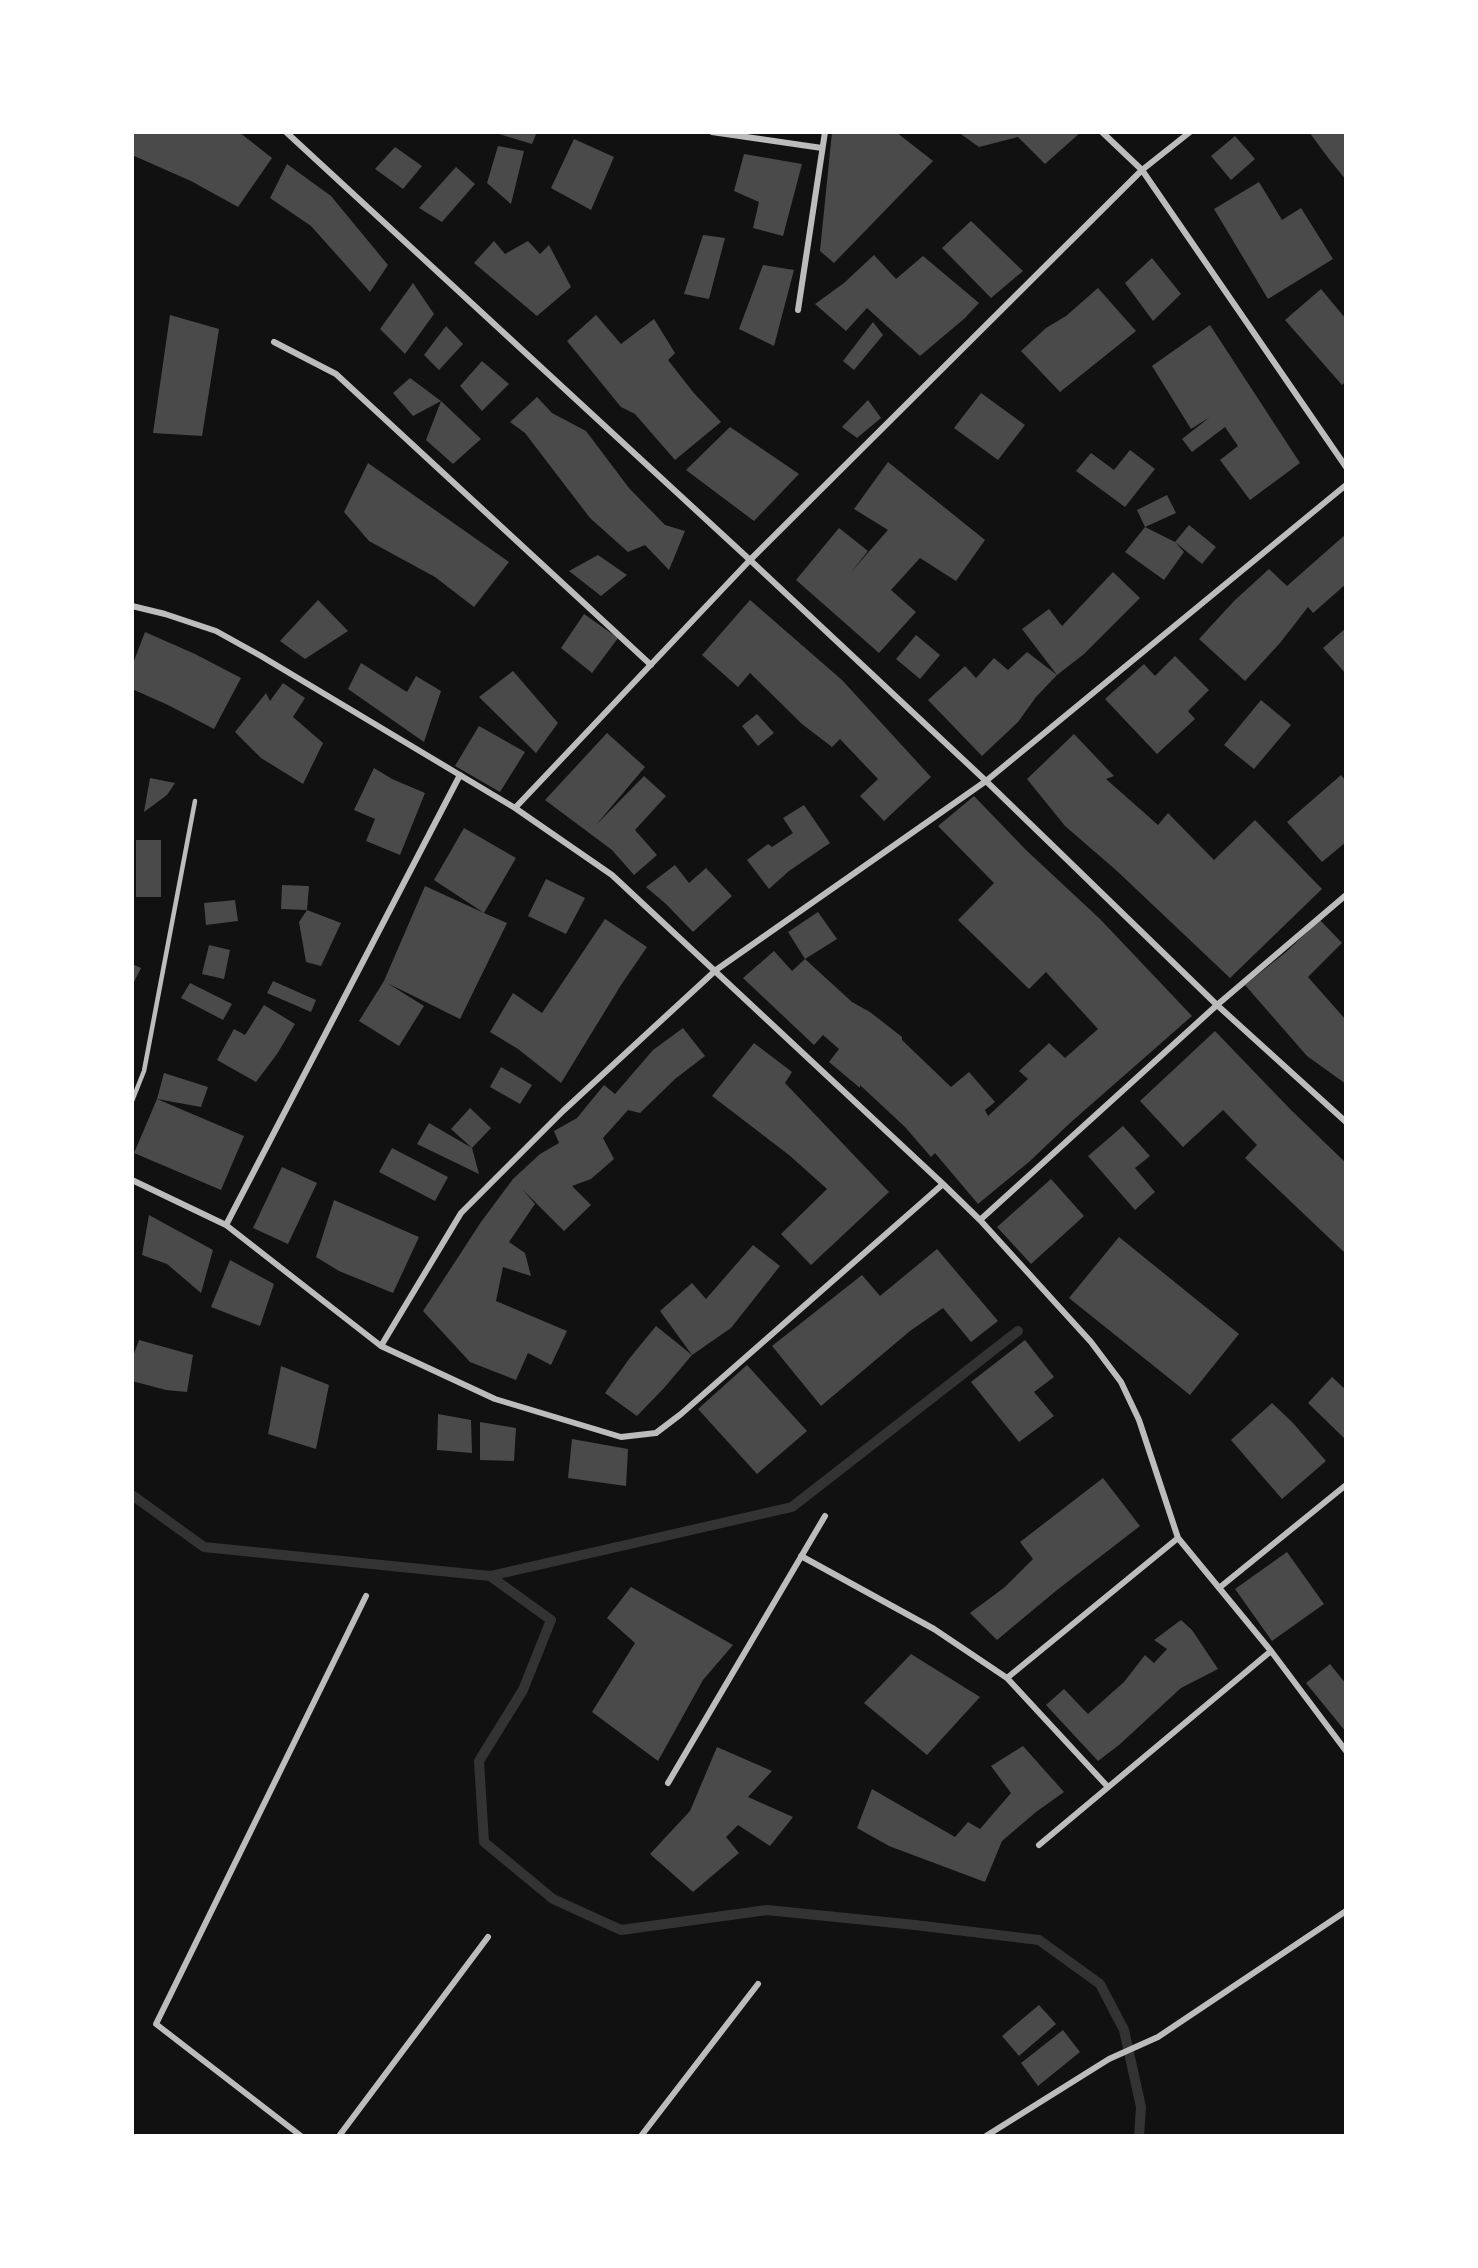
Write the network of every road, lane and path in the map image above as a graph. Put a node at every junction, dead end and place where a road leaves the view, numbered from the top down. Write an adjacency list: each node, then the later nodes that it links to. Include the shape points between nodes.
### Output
1 (286, 132): 12 (street)
2 (712, 132): 6 (street)
3 (825, 132): 6 (street)
4 (1102, 132): 7 (street)
5 (1190, 132): 7 (street)
6 (822, 148): 8 (street)
7 (1142, 170): 10 (street); 12 (street)
8 (798, 310)
9 (274, 342): 14 (street, via 336,374)
10 (1346, 466)
11 (1346, 485): 16 (street)
12 (750, 560): 14 (street); 16 (street)
13 (132, 606): 15 (street, via 216,631)
14 (651, 665): 18 (street)
15 (460, 775): 18 (street); 27 (street)
16 (986, 781): 20 (street); 21 (street)
17 (195, 801): 22 (lane, via 144,1071)
18 (515, 808): 20 (street, via 612,875)
19 (1346, 894): 21 (street)
20 (716, 970): 25 (street); 28 (street, via 563,1111 461,1213)
21 (1217, 1005): 23 (street); 26 (street)
22 (132, 1101)
23 (1346, 1122)
24 (132, 1180): 27 (street)
25 (944, 1184): 26 (street); 28 (street, via 656,1433 621,1437 495,1400)
26 (980, 1221): 31 (street, via 1091,1342 1122,1382 1139,1420)
27 (226, 1225): 28 (street)
28 (381, 1346)
29 (1346, 1485): 33 (street)
30 (825, 1516): 32 (street)
31 (1178, 1538): 33 (street); 36 (street)
32 (801, 1556): 36 (street, via 934,1629); 38 (street)
33 (1219, 1588): 35 (street)
34 (366, 1596): 44 (street, via 156,2024)
35 (1270, 1651): 37 (street); 39 (street)
36 (1006, 1678): 39 (street)
37 (1346, 1751)
38 (668, 1783)
39 (1108, 1787): 40 (street)
40 (1039, 1845)
41 (1346, 1911): 47 (street, via 1158,2037 1109,2059)
42 (488, 1937): 45 (street)
43 (758, 1984): 46 (street)
44 (301, 2136)
45 (339, 2136)
46 (641, 2136)
47 (986, 2136)

